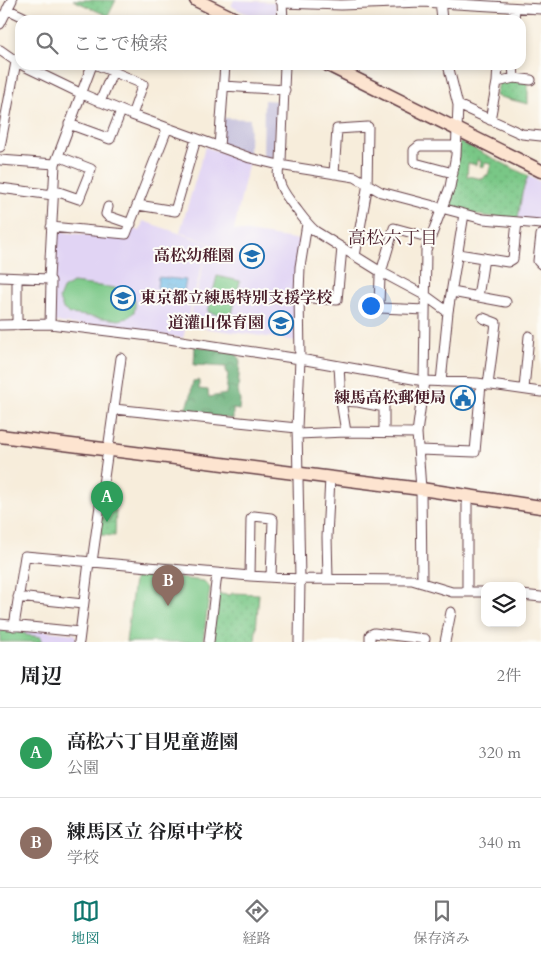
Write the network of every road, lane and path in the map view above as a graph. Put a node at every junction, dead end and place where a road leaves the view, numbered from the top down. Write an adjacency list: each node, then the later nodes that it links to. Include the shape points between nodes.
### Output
1 (12, 0): 10 (street)
2 (196, 0): 13 (street)
3 (281, 1): 6 (street); 14 (street)
4 (440, 1): 7 (street); 8 (street); 15 (street)
5 (541, 1): 11 (street)
6 (313, 2): 7 (street)
7 (341, 2)
8 (465, 2): 9 (street)
9 (520, 5): 11 (street)
10 (8, 9): 12 (street); 16 (street)
11 (537, 9)
12 (20, 15)
13 (227, 15)
14 (282, 15)
15 (441, 15)
16 (0, 24)
17 (0, 50): 18 (street)
18 (15, 61)
19 (17, 70): 37 (street)
20 (42, 70): 34 (street)
21 (90, 70): 34 (street)
22 (225, 70): 32 (street)
23 (285, 70): 33 (street)
24 (338, 70): 43 (street)
25 (449, 70): 36 (street)
26 (498, 70): 31 (street)
27 (513, 70): 29 (street)
28 (113, 71): 35 (street); 39 (street, via 143,84)
29 (514, 78): 30 (street); 31 (street)
30 (531, 80)
31 (497, 82): 40 (street)
32 (224, 86): 33 (street); 48 (street)
33 (284, 90): 51 (street, via 282,161)
34 (80, 94): 35 (street); 41 (street)
35 (100, 102): 38 (street)
36 (458, 105): 40 (street); 43 (street)
37 (4, 109): 47 (street)
38 (121, 110): 39 (street); 41 (street, via 110,139)
39 (132, 115): 42 (street)
40 (490, 120): 44 (street, via 522,134)
41 (69, 124): 50 (street)
42 (167, 129): 45 (street); 58 (street)
43 (457, 129): 46 (street); 52 (street)
44 (541, 136)
45 (196, 139): 48 (street); 58 (street, via 175,211)
46 (456, 146): 53 (street); 53 (street, via 419,146 414,150 415,163)
47 (0, 147)
48 (219, 147): 51 (street)
49 (0, 160): 50 (street)
50 (56, 160): 57 (street); 57 (street, via 91,169 79,199)
51 (279, 165): 54 (street); 64 (street, via 281,188)
52 (541, 171)
53 (453, 173): 60 (street)
54 (334, 174): 55 (street, via 355,177); 55 (street, via 337,129 367,127)
55 (367, 184): 60 (street, via 381,192); 71 (street)
56 (0, 188): 57 (street)
57 (53, 193): 66 (street)
58 (138, 205): 63 (street)
59 (108, 207): 63 (street, via 108,216)
60 (442, 208): 61 (street); 68 (street)
61 (464, 214): 62 (street); 70 (street)
62 (517, 222): 65 (street); 72 (street, via 513,259 508,262)
63 (131, 224): 66 (street, via 124,235)
64 (307, 224): 69 (street); 81 (street)
65 (541, 224)
66 (51, 227): 77 (street)
67 (541, 235): 73 (street, via 538,261)
68 (430, 238): 74 (street, via 394,228); 79 (street, via 426,250)
69 (342, 248): 71 (street); 81 (street, via 337,300)
70 (458, 254): 72 (street); 78 (street)
71 (355, 256): 74 (street)
72 (484, 258): 80 (street)
73 (541, 264)
74 (381, 272): 79 (street); 83 (street, via 380,308)
75 (0, 277): 76 (street)
76 (17, 278): 77 (street); 88 (street)
77 (50, 279): 86 (street)
78 (452, 292): 80 (street); 84 (street)
79 (426, 296): 83 (street); 84 (street)
80 (478, 296): 82 (street)
81 (299, 297): 91 (street)
82 (506, 302)
83 (425, 310): 93 (street)
84 (448, 312): 94 (street)
85 (483, 318): 95 (street, via 496,323)
86 (50, 324): 88 (street); 91 (street)
87 (0, 325): 88 (street)
88 (17, 325)
89 (529, 336): 96 (street)
90 (121, 358): 99 (street)
91 (300, 359): 92 (street); 100 (street)
92 (339, 366): 93 (street); 98 (street)
93 (424, 381): 94 (street); 103 (street)
94 (442, 382): 95 (street)
95 (485, 384): 96 (street); 106 (street, via 475,452)
96 (524, 389): 97 (street)
97 (541, 392)
98 (341, 401): 101 (street); 102 (street, via 384,407)
99 (114, 409): 100 (street); 105 (street)
100 (297, 431): 101 (street); 107 (street)
101 (346, 432): 102 (street)
102 (384, 432): 103 (street)
103 (417, 433): 106 (street)
104 (0, 436): 105 (street)
105 (109, 450): 107 (street); 112 (street)
106 (419, 450): 109 (street)
107 (298, 474): 108 (street); 116 (street)
108 (330, 478): 109 (street); 117 (street)
109 (421, 489): 110 (street); 118 (street)
110 (467, 496): 111 (street); 119 (street)
111 (541, 507)
112 (90, 562): 113 (street); 122 (street, via 25,556); 124 (street)
113 (217, 574): 114 (street); 131 (street)
114 (250, 576): 115 (street); 115 (street, via 251,519 254,516 273,520)
115 (271, 577): 116 (street)
116 (300, 579): 117 (street); 132 (street)
117 (328, 579): 118 (street, via 412,580)
118 (422, 583): 119 (street, via 452,592)
119 (467, 591): 120 (street)
120 (481, 592)
121 (526, 595): 123 (street)
122 (18, 597): 124 (street); 127 (street)
123 (541, 597)
124 (83, 604): 128 (street)
125 (451, 612): 134 (street)
126 (0, 624): 127 (street)
127 (14, 626): 128 (street)
128 (80, 632): 130 (street)
129 (421, 640): 133 (street, via 374,633 370,635)
130 (80, 642)
131 (209, 642)
132 (298, 642)
133 (370, 642)
134 (445, 642)

